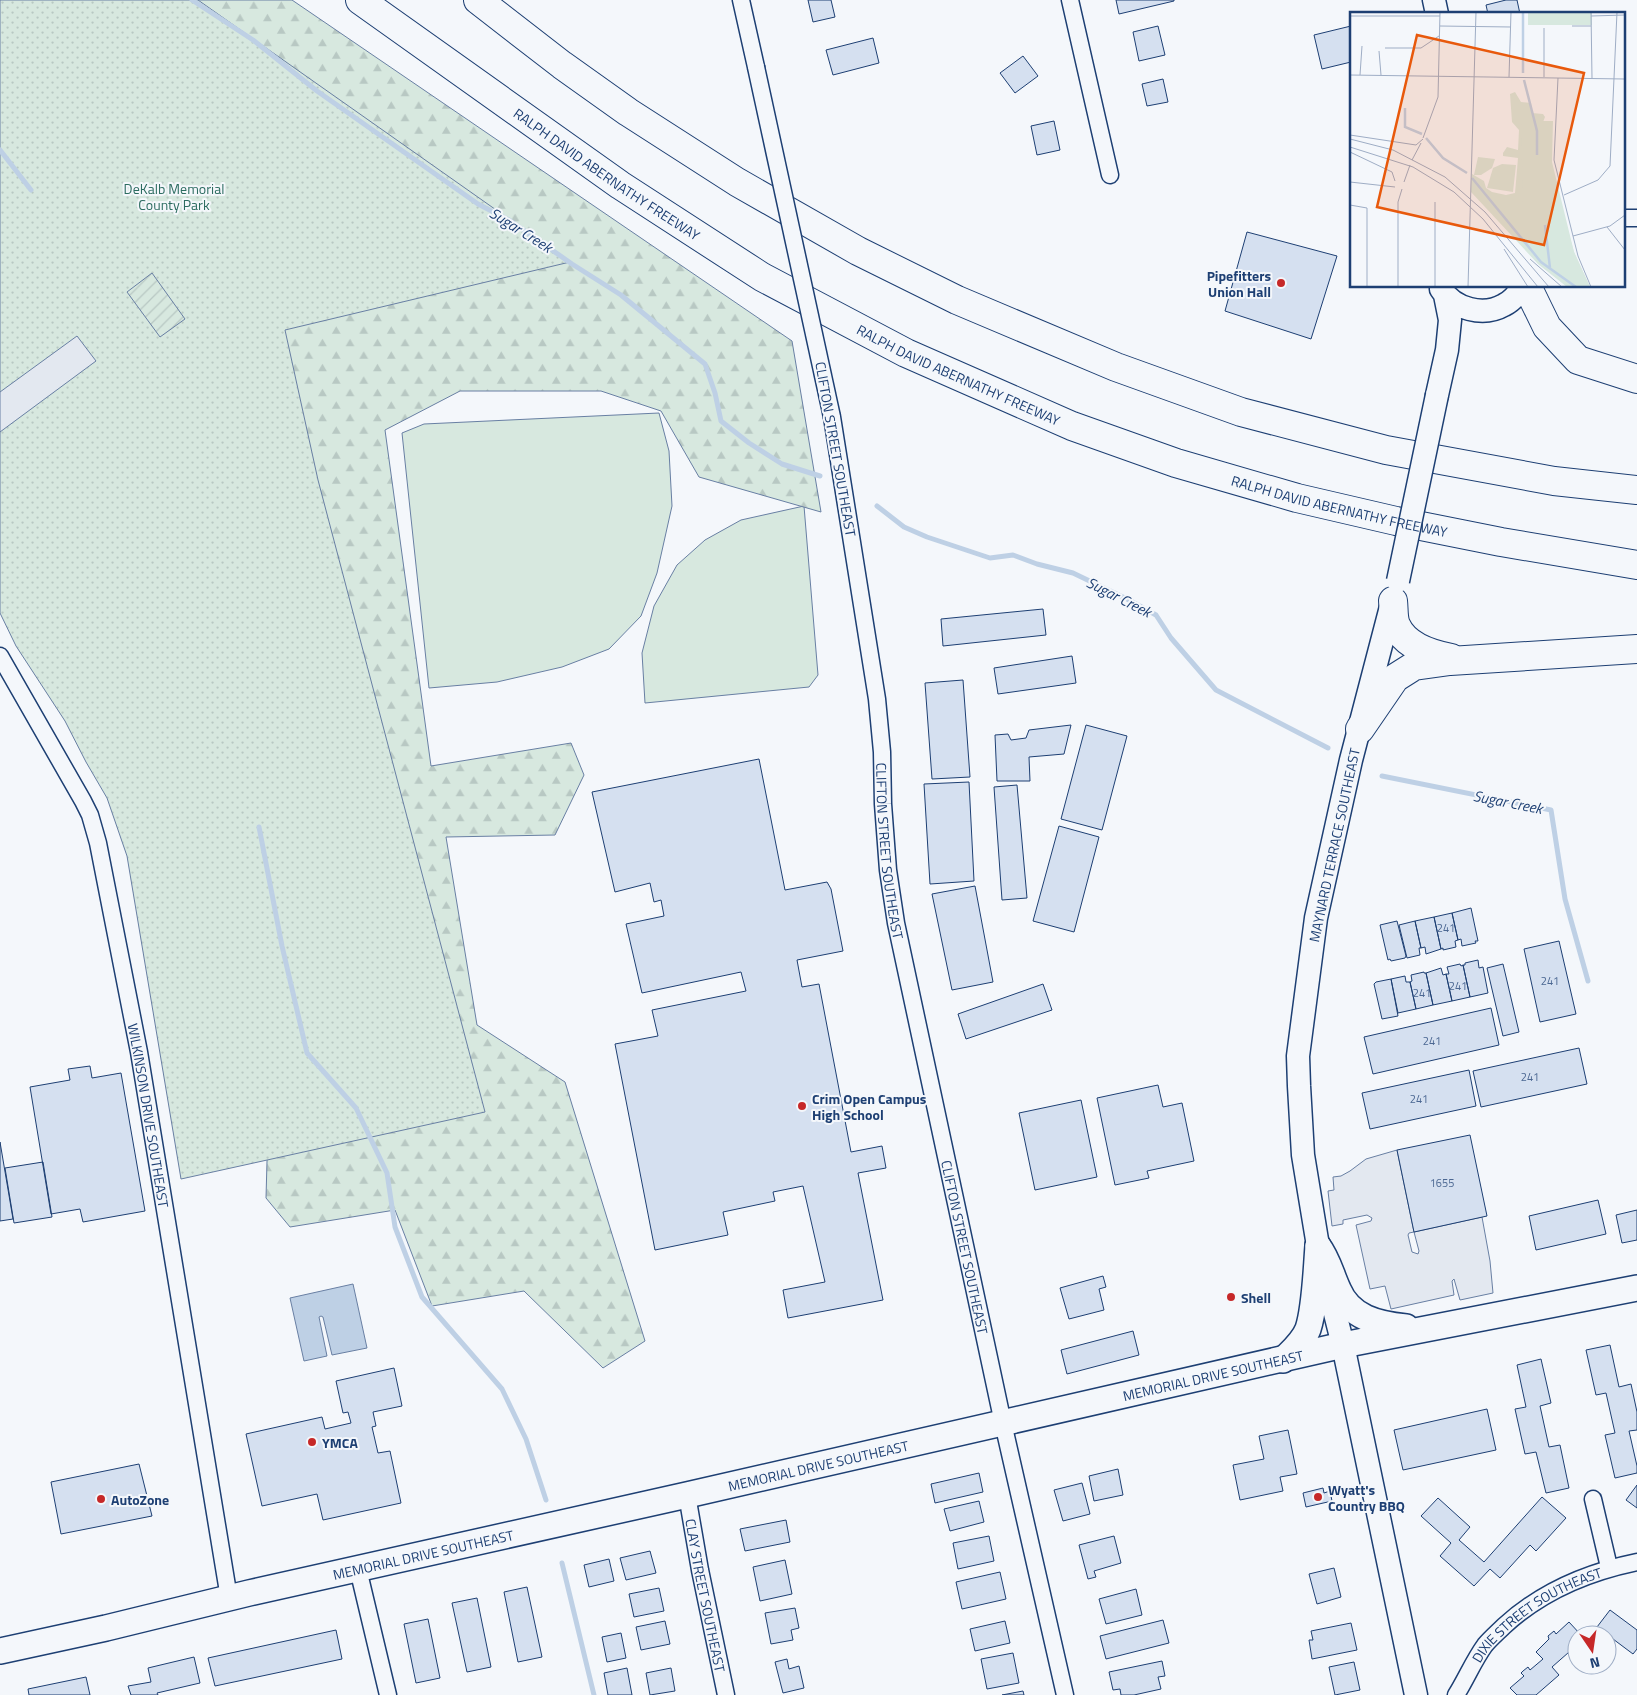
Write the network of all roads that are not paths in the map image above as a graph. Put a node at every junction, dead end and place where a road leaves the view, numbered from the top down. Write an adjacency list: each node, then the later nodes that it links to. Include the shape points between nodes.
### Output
1 (478, 0): 14 (highway, via 620,106 737,182 858,251 975,308 1116,367 1241,412 1386,450 1554,480)
2 (741, 0): 26 (street, CLIFTON STREET SOUTHEAST, bridge, via 832,417 877,699 888,870 896,923)
3 (1070, 0): 5 (street)
4 (362, 1): 15 (highway, RALPH DAVID ABERNATHY FREEWAY, via 636,196 762,277 906,354 1072,426 1176,463 1297,498 1501,542)
5 (1110, 175)
6 (1624, 218): 7 (street)
7 (1637, 218)
8 (1523, 288): 11 (street, MAYNARD TERRACE SOUTHEAST, via 1503,306)
9 (1526, 288): 13 (highway, via 1547,326 1578,360)
10 (1442, 290): 11 (street, via 1458,305); 12 (street, MAYNARD TERRACE SOUTHEAST, via 1450,320)
11 (1488, 311): 12 (street, MAYNARD TERRACE SOUTHEAST, via 1466,326)
12 (1447, 350): 16 (street, MAYNARD TERRACE SOUTHEAST, bridge)
13 (1637, 379)
14 (1637, 490)
15 (1637, 565)
16 (1396, 591): 19 (highway, via 1395,623 1403,638 1430,652); 20 (street, MAYNARD TERRACE SOUTHEAST)
17 (1637, 649): 19 (highway)
18 (0, 656): 32 (street, WILKINSON DRIVE SOUTHEAST, via 83,801 98,843 139,1052)
19 (1465, 660): 20 (highway, via 1414,666 1395,678)
20 (1360, 729): 21 (street, MAYNARD TERRACE SOUTHEAST, via 1316,918 1298,1056 1304,1154)
21 (1318, 1246): 23 (main road, via 1326,1256 1338,1290 1348,1306 1362,1317 1378,1323); 24 (street, MAYNARD TERRACE SOUTHEAST); 25 (main road, via 1307,1330)
22 (1637, 1288): 23 (main road, MEMORIAL DRIVE SOUTHEAST)
23 (1428, 1328): 24 (main road, MEMORIAL DRIVE SOUTHEAST)
24 (1342, 1345): 25 (main road, MEMORIAL DRIVE SOUTHEAST); 37 (street, MAYNARD TERRACE SOUTHEAST)
25 (1283, 1360): 26 (main road, MEMORIAL DRIVE SOUTHEAST)
26 (1003, 1423): 27 (main road, MEMORIAL DRIVE SOUTHEAST); 36 (street, CLIFTON STREET SOUTHEAST)
27 (688, 1495): 31 (main road, MEMORIAL DRIVE SOUTHEAST); 35 (street, CLAY STREET SOUTHEAST)
28 (1593, 1499): 30 (street)
29 (1637, 1562): 30 (street, DIXIE STREET SOUTHEAST)
30 (1609, 1567): 38 (street, DIXIE STREET SOUTHEAST, via 1569,1582 1513,1619 1484,1647)
31 (358, 1569): 32 (main road, MEMORIAL DRIVE SOUTHEAST); 34 (street)
32 (229, 1598): 33 (main road, MEMORIAL DRIVE SOUTHEAST)
33 (0, 1651)
34 (388, 1695)
35 (726, 1695)
36 (1065, 1695)
37 (1416, 1695)
38 (1456, 1695)

